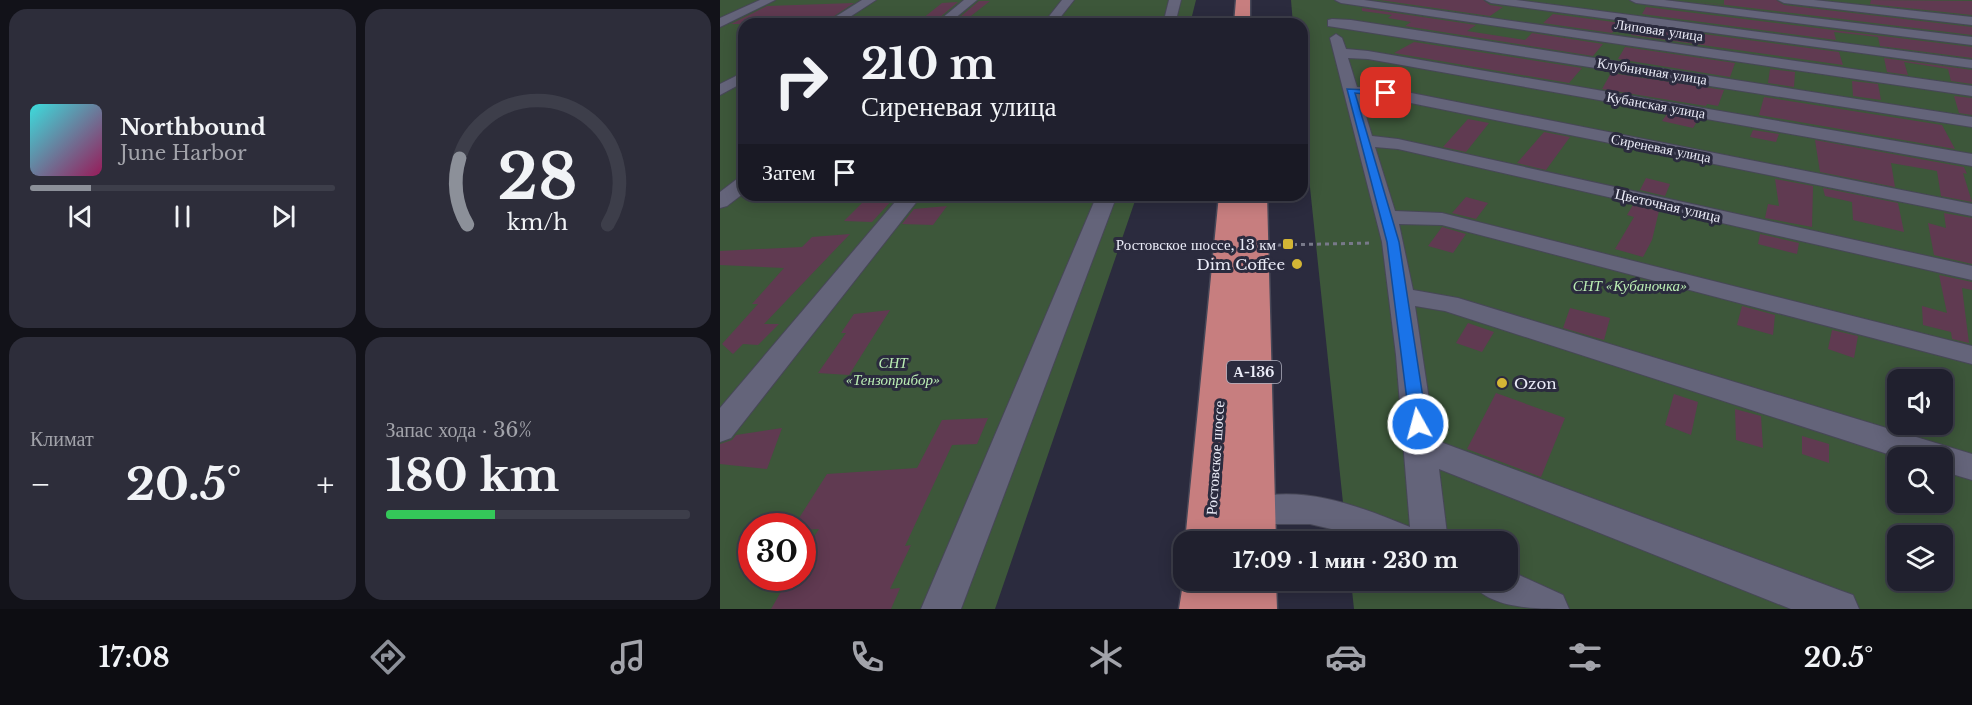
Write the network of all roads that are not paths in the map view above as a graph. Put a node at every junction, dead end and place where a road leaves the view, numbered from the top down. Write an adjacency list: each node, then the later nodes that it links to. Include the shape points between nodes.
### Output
1 (769, 0): 20 (street)
2 (870, 0): 13 (street)
3 (970, 0): 14 (street)
4 (1068, 0): 15 (street)
5 (1175, 0): 16 (street)
6 (1243, 0): 17 (highway)
7 (1255, 0): 18 (highway)
8 (1341, 0): 28 (street, Липовая улица)
9 (1491, 0): 23 (street)
10 (1636, 0): 21 (street)
11 (1784, 0): 19 (street)
12 (1329, 11): 22 (street); 29 (street, Клубничная улица, via 1374,27)
13 (840, 18)
14 (948, 18)
15 (1054, 18)
16 (1170, 18)
17 (1242, 18)
18 (1255, 18)
19 (1972, 21)
20 (720, 24)
21 (1972, 41)
22 (1341, 53): 27 (street); 31 (street, Кубанская улица)
23 (1972, 64)
24 (738, 79): 26 (street)
25 (738, 89): 26 (street)
26 (720, 90)
27 (1350, 90): 30 (street); 38 (street, Сиреневая улица, via 1386,93)
28 (1972, 91)
29 (1972, 122)
30 (1363, 140): 39 (street); 40 (street, Цветочная улица, via 1398,144)
31 (1972, 160)
32 (738, 188): 37 (street)
33 (907, 201): 43 (street)
34 (1105, 201): 56 (street)
35 (1232, 201): 48 (highway, Ростовское шоссе / А-136)
36 (1254, 201): 49 (highway, Ростовское шоссе / А-136)
37 (720, 202)
38 (1972, 210)
39 (1385, 217): 41 (street, via 1393,242); 42 (street, via 1442,219)
40 (1972, 273)
41 (1400, 296): 44 (street, via 1449,304); 45 (street)
42 (1972, 355)
43 (720, 430)
44 (1907, 447)
45 (1421, 448): 52 (street); 60 (street)
46 (1953, 461): 47 (street)
47 (1972, 467)
48 (1226, 531)
49 (1227, 531)
50 (1247, 531): 51 (street, via 1297,507 1332,512)
51 (1378, 531)
52 (1429, 531)
53 (1211, 591): 57 (highway, Ростовское шоссе / А-136)
54 (1251, 591): 58 (highway)
55 (1502, 592): 59 (street)
56 (941, 609)
57 (1205, 609)
58 (1251, 609)
59 (1549, 609)
60 (1839, 609)

